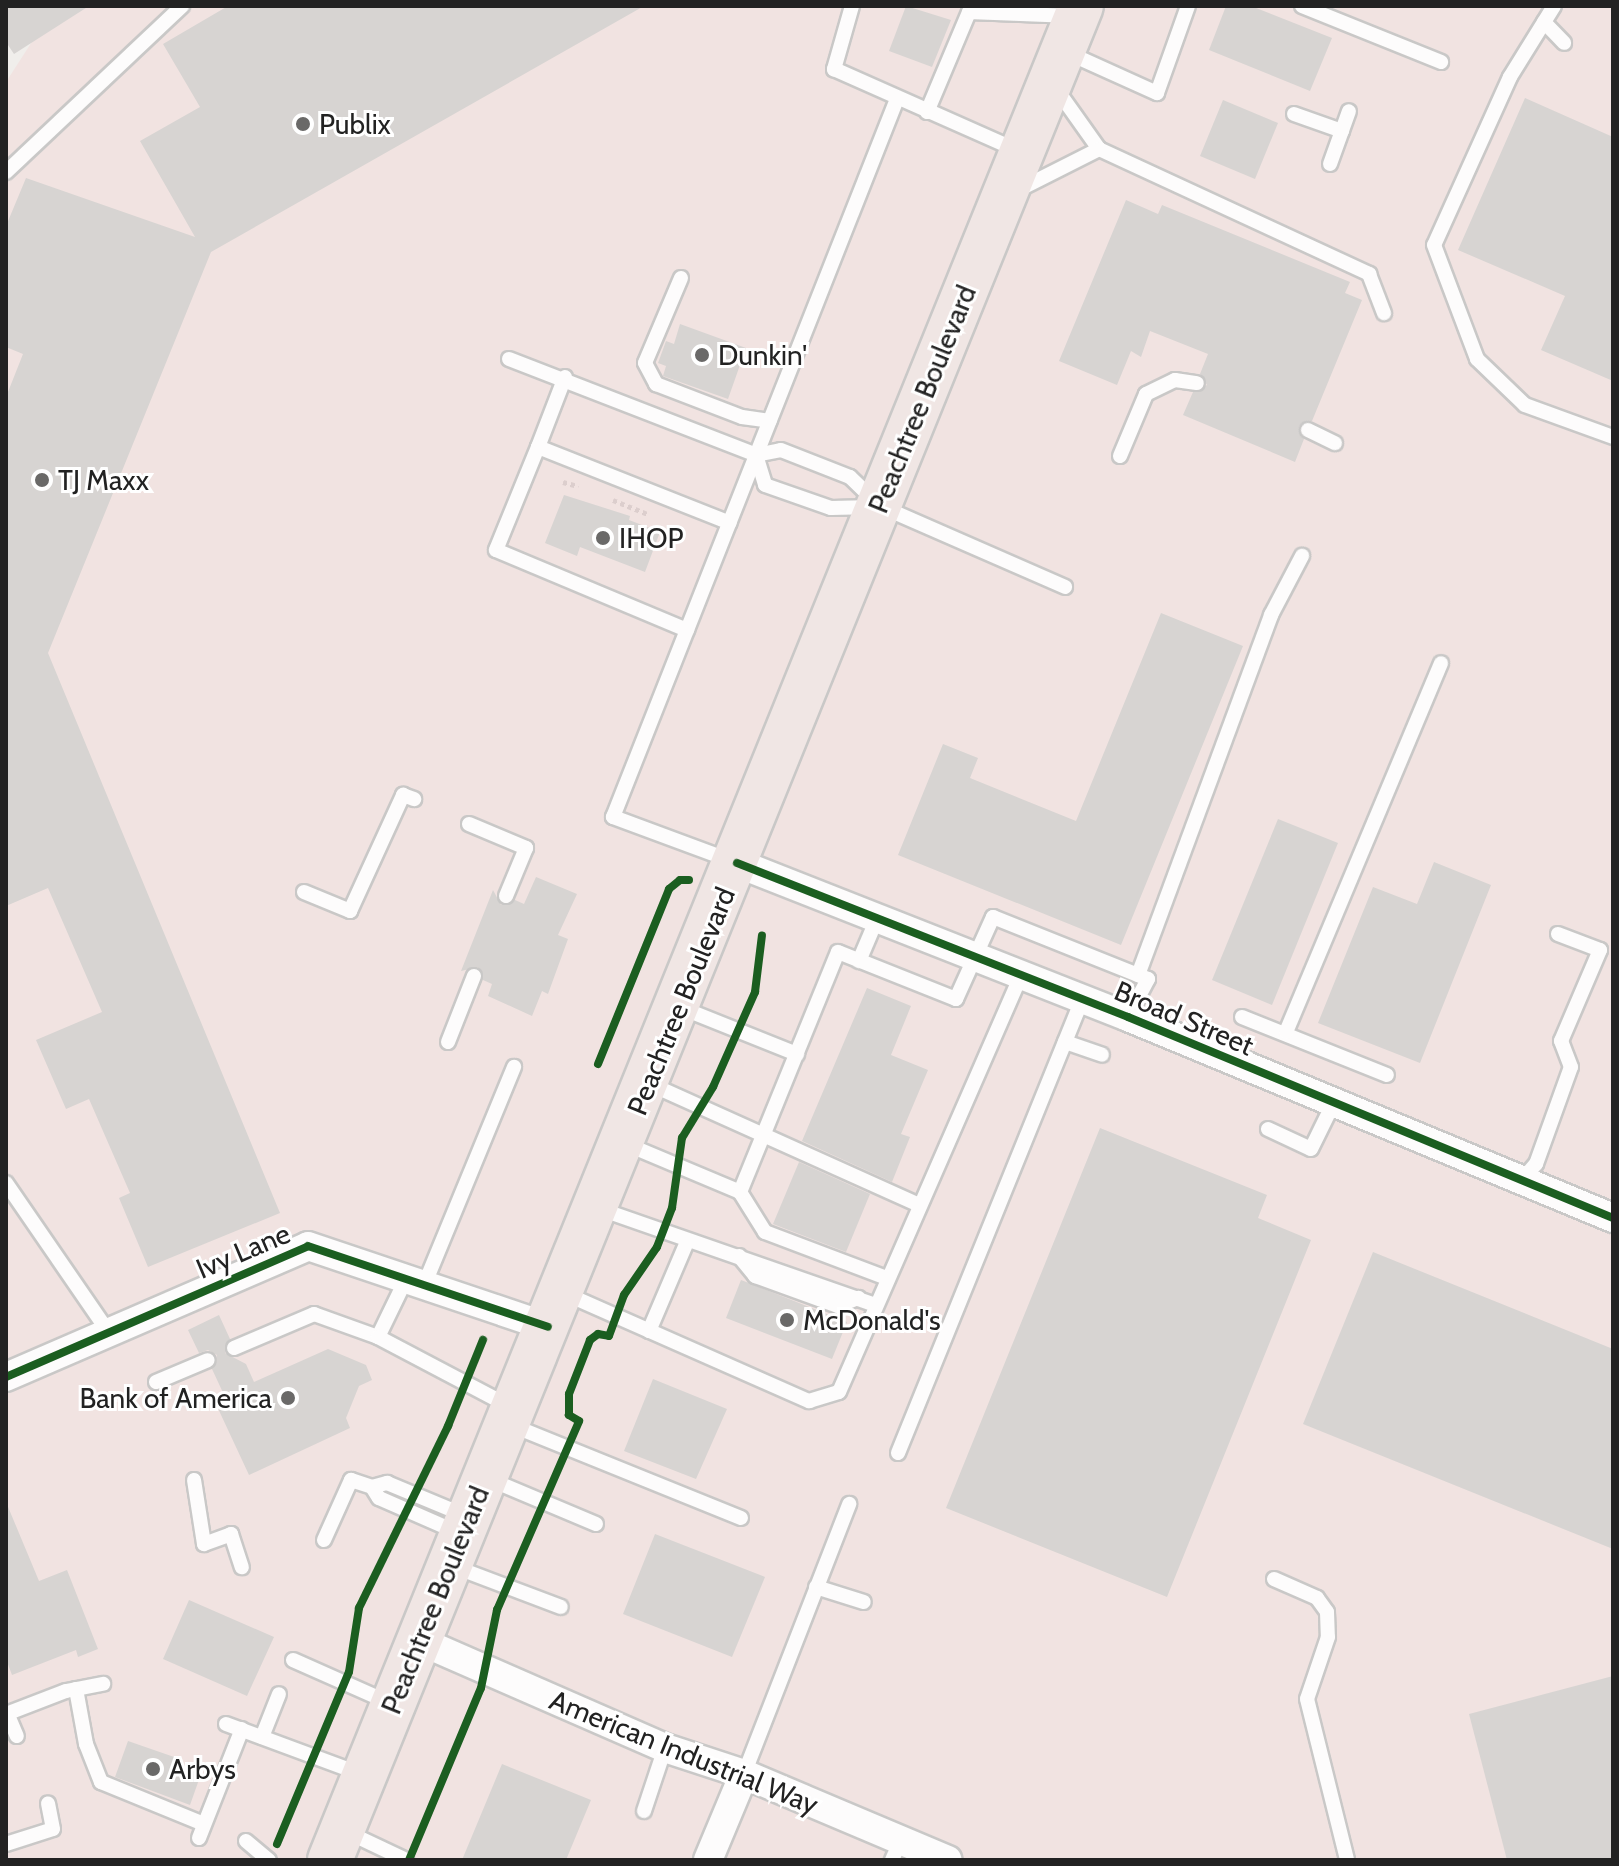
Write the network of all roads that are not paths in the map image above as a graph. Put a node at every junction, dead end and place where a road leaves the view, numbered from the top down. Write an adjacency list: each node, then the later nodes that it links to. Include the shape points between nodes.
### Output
1 (182, 6): 22 (lane)
2 (852, 6): 14 (lane, via 834,69)
3 (1188, 6): 12 (lane)
4 (1302, 6): 7 (lane)
5 (1554, 6): 8 (lane)
6 (967, 9): 9 (lane); 16 (lane)
7 (1337, 12): 11 (lane)
8 (1544, 22): 10 (lane); 31 (lane, via 1510,77 1434,245 1477,359 1525,405)
9 (1069, 39): 12 (lane, via 1157,93); 19 (lane); 20 (highway, Peachtree Boulevard)
10 (1564, 43)
11 (1441, 62)
12 (1167, 68): 13 (lane)
13 (1183, 73)
14 (897, 99): 16 (lane); 29 (lane)
15 (1349, 111): 18 (lane)
16 (927, 112): 20 (lane)
17 (1294, 114): 18 (lane)
18 (1342, 131): 21 (lane)
19 (1099, 149): 23 (lane); 25 (lane, via 1369,274)
20 (1021, 153): 23 (highway, Peachtree Boulevard)
21 (1330, 164)
22 (6, 172)
23 (1004, 197): 36 (highway, Peachtree Boulevard)
24 (681, 278): 29 (lane, via 645,363 656,384 742,417)
25 (1384, 313)
26 (509, 359): 27 (lane)
27 (565, 377): 33 (lane); 34 (lane)
28 (1197, 383): 35 (lane, via 1175,380 1146,394)
29 (770, 421): 34 (lane)
30 (1308, 430): 32 (lane)
31 (1613, 437)
32 (1335, 443)
33 (538, 447): 37 (lane); 40 (lane, via 496,550)
34 (756, 455): 36 (lane, via 781,450 850,477); 36 (lane, via 765,485 831,508); 37 (lane)
35 (1120, 456)
36 (880, 506): 39 (lane); 44 (highway, Peachtree Boulevard)
37 (730, 523): 40 (lane)
38 (1302, 556): 51 (lane, via 1271,615)
39 (1065, 587)
40 (687, 630): 44 (lane, via 613,817)
41 (1441, 663): 58 (lane)
42 (414, 799): 45 (lane, via 403,795 350,911)
43 (469, 824): 46 (lane, via 526,848)
44 (737, 863): 47 (street, Broad Street); 55 (highway, Peachtree Boulevard)
45 (304, 892)
46 (506, 896)
47 (876, 921): 49 (street, Broad Street); 50 (lane)
48 (1558, 934): 70 (lane, via 1600,950 1561,1041 1571,1067 1536,1164)
49 (974, 958): 50 (lane, via 956,999); 51 (lane, via 993,917); 53 (street, Broad Street)
50 (859, 961): 61 (lane, via 838,952)
51 (1138, 975): 56 (lane, via 1148,979)
52 (474, 976): 59 (lane)
53 (1021, 976): 54 (street, Broad Street); 73 (lane)
54 (1082, 999): 56 (street, Broad Street); 60 (lane)
55 (677, 1006): 61 (lane); 65 (highway, Peachtree Boulevard)
56 (1128, 1017): 66 (street, Broad Street)
57 (1242, 1017): 58 (lane)
58 (1286, 1032): 64 (lane)
59 (448, 1042)
60 (1065, 1042): 62 (lane); 89 (lane)
61 (797, 1054): 68 (lane)
62 (1102, 1055)
63 (514, 1067): 78 (lane)
64 (1387, 1075)
65 (646, 1083): 68 (lane); 69 (highway, Peachtree Boulevard)
66 (1333, 1104): 67 (lane, via 1311,1149); 70 (street, Broad Street)
67 (1268, 1129)
68 (764, 1133): 72 (lane); 73 (lane)
69 (622, 1143): 72 (lane); 74 (highway, Peachtree Boulevard)
70 (1520, 1181): 75 (street, Broad Street)
71 (6, 1183): 82 (lane)
72 (740, 1192): 77 (lane, via 765,1232)
73 (917, 1204): 77 (lane)
74 (596, 1207): 76 (lane); 80 (highway, Peachtree Boulevard)
75 (1613, 1218)
76 (687, 1242): 79 (lane, via 739,1255); 81 (lane)
77 (887, 1278): 79 (lane)
78 (416, 1280): 80 (street, Ivy Lane); 82 (street, Ivy Lane, via 308,1246); 83 (lane)
79 (876, 1305): 81 (lane, via 839,1392 809,1401)
80 (555, 1310): 81 (lane); 88 (highway, Peachtree Boulevard)
81 (649, 1331)
82 (109, 1333): 86 (street, Ivy Lane)
83 (378, 1337): 84 (lane, via 314,1314); 88 (lane)
84 (234, 1348)
85 (208, 1360): 87 (lane)
86 (6, 1377)
87 (156, 1382)
88 (510, 1416): 92 (lane); 93 (highway, Peachtree Boulevard)
89 (898, 1453)
90 (194, 1480): 96 (lane, via 204,1544 231,1534)
91 (849, 1504): 98 (lane)
92 (741, 1518)
93 (467, 1524): 94 (lane); 95 (lane, via 379,1498 372,1487 351,1480); 100 (lane); 101 (highway, Peachtree Boulevard)
94 (596, 1524)
95 (324, 1540)
96 (242, 1567)
97 (1274, 1579): 125 (lane, via 1317,1598 1327,1612 1328,1637 1307,1699)
98 (816, 1587): 99 (lane); 113 (lane)
99 (864, 1602)
100 (561, 1607)
101 (420, 1641): 106 (highway, Peachtree Boulevard); 112 (street, American Industrial Way)
102 (293, 1660): 106 (lane)
103 (103, 1684): 104 (lane)
104 (76, 1689): 107 (lane); 109 (lane, via 86,1744 101,1782 202,1831)
105 (279, 1694): 111 (lane)
106 (393, 1704): 114 (highway, Peachtree Boulevard)
107 (6, 1714): 110 (lane)
108 (226, 1724): 109 (lane)
109 (242, 1729): 111 (lane)
110 (17, 1736)
111 (262, 1737): 114 (lane)
112 (665, 1748): 113 (street, American Industrial Way); 116 (lane)
113 (744, 1774): 120 (street, American Industrial Way); 123 (street)
114 (364, 1775): 119 (highway, Peachtree Boulevard)
115 (48, 1803): 118 (lane, via 53,1829)
116 (644, 1811)
117 (246, 1841): 121 (lane)
118 (6, 1844)
119 (336, 1845): 122 (lane)
120 (897, 1850): 124 (street, American Industrial Way)
121 (269, 1860)
122 (406, 1860)
123 (708, 1860)
124 (948, 1860)
125 (1347, 1860)

